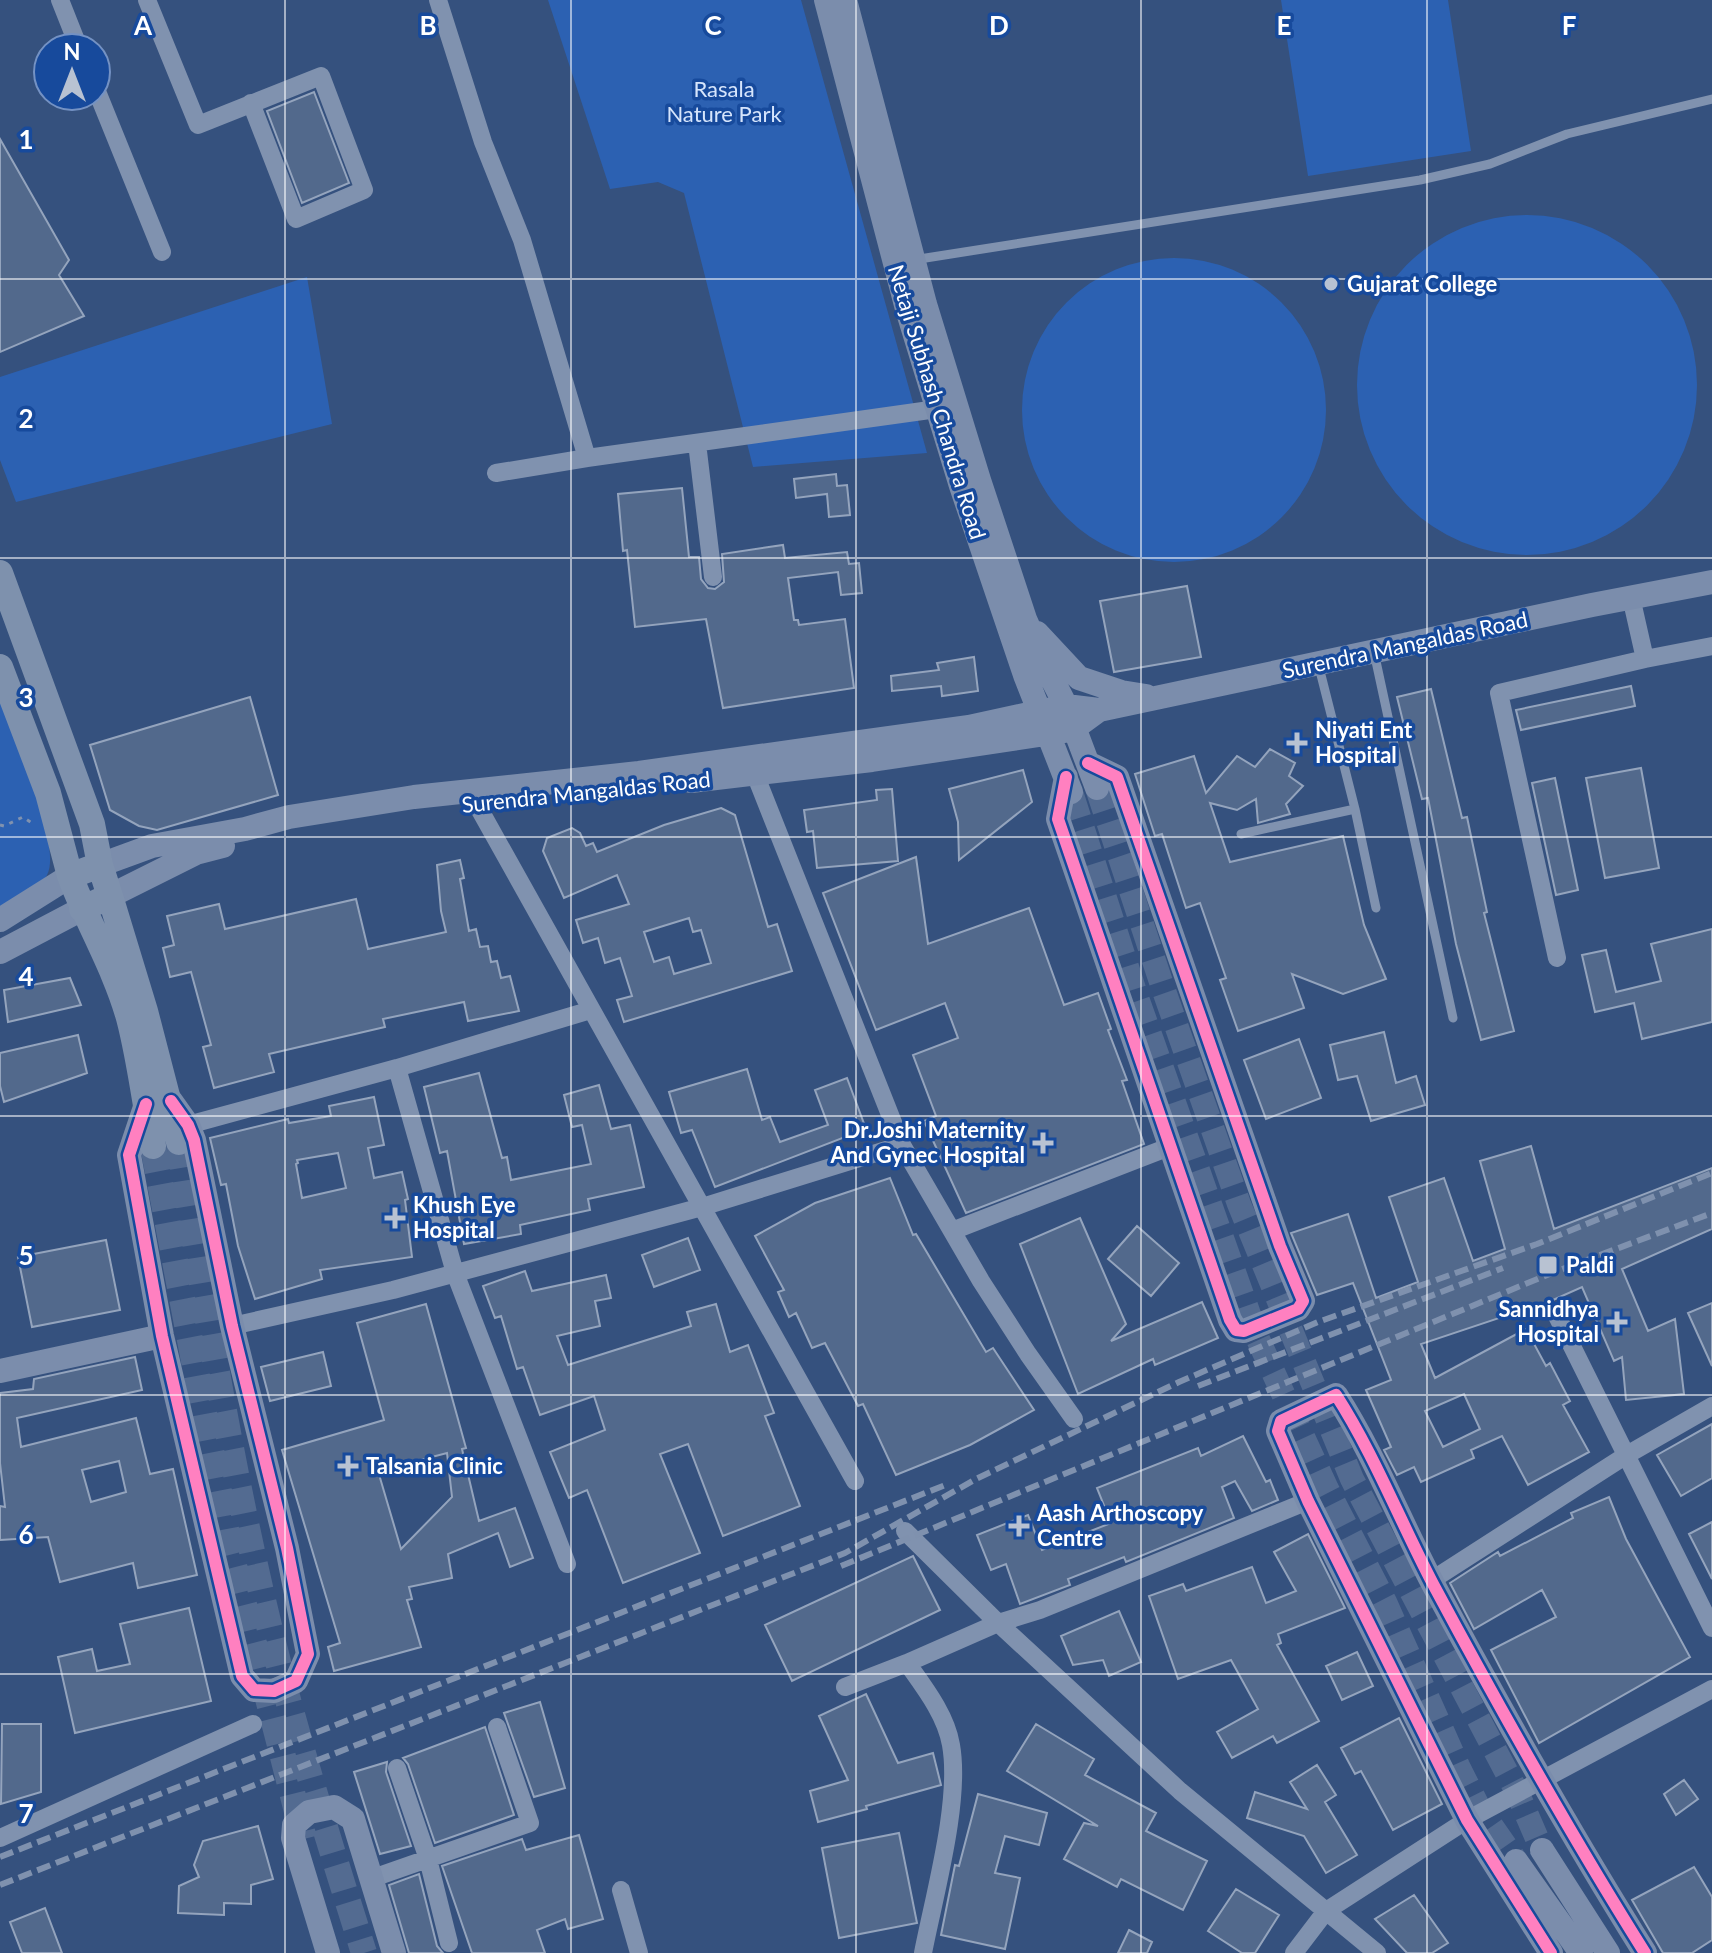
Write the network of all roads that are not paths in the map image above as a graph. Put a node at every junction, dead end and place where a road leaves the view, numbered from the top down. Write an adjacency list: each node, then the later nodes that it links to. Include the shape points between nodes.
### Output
1 (60, 0): 6 (street)
2 (147, 0): 8 (street, via 198,125)
3 (438, 0): 14 (street, via 483,142 522,240)
4 (826, 0): 12 (main road, Netaji Subhash Chandra Road)
5 (845, 0): 11 (main road, Netaji Subhash Chandra Road)
6 (73, 32)
7 (1712, 99): 11 (lane, via 1567,134 1490,164 1420,180)
8 (251, 103): 8 (street, via 321,76 364,190 296,219)
9 (105, 112): 10 (street)
10 (162, 252)
11 (913, 260): 20 (main road, Netaji Subhash Chandra Road)
12 (937, 409): 13 (street); 27 (main road, Netaji Subhash Chandra Road, via 1020,661)
13 (697, 443): 14 (street); 17 (street)
14 (587, 458): 15 (street)
15 (496, 473)
16 (0, 573): 34 (main road, via 92,824)
17 (713, 577)
18 (1712, 582): 19 (main road, Surendra Mangaldas Road)
19 (1631, 597): 22 (main road, Surendra Mangaldas Road); 23 (street)
20 (1025, 619): 26 (main road, via 1079,678); 27 (main road, Netaji Subhash Chandra Road, via 1048,671)
21 (1712, 646): 23 (street)
22 (1374, 652): 24 (main road, Surendra Mangaldas Road); 43 (lane)
23 (1645, 659): 41 (street, via 1499,693)
24 (1318, 663): 26 (main road, Surendra Mangaldas Road); 32 (lane)
25 (0, 667): 35 (main road, via 48,793)
26 (1162, 698): 27 (main road, Surendra Mangaldas Road)
27 (1057, 720): 28 (main road, Netaji Subhash Chandra Road); 29 (main road, Surendra Mangaldas Road); 49 (main road, Netaji Subhash Chandra Road, via 1069,786 1058,819)
28 (1088, 763): 30 (main road, Netaji Subhash Chandra Road); 49 (main road, via 1117,777 1301,1307 1244,1331 1234,1328)
29 (752, 766): 31 (main road, Surendra Mangaldas Road); 34 (main road, Surendra Mangaldas Road, via 414,797 152,846); 47 (street)
30 (1097, 788)
31 (476, 803): 36 (main road, Surendra Mangaldas Road, via 265,835 196,853); 42 (street)
32 (1355, 809): 33 (lane); 37 (lane)
33 (1241, 834)
34 (100, 865): 35 (main road); 36 (main road)
35 (70, 876): 38 (main road); 39 (main road)
36 (110, 896): 38 (main road); 45 (main road)
37 (1376, 908)
38 (82, 909): 40 (main road); 45 (main road, via 95,929)
39 (0, 920)
40 (0, 952)
41 (1557, 958)
42 (591, 1010): 44 (street); 50 (street)
43 (1453, 1018)
44 (397, 1068): 46 (street); 52 (street)
45 (158, 1102): 46 (main road); 48 (main road); 55 (main road, via 129,1155)
46 (184, 1134): 54 (main road, via 194,1140)
47 (902, 1145): 50 (street); 51 (street)
48 (153, 1146)
49 (1169, 1147): 51 (street)
50 (702, 1207): 52 (street); 60 (street)
51 (952, 1231): 58 (street)
52 (455, 1273): 54 (street); 63 (street)
53 (1555, 1312): 59 (street)
54 (232, 1326): 55 (main road, via 308,1654 296,1681 274,1691 254,1690 242,1676)
55 (162, 1336): 56 (main road)
56 (0, 1371)
57 (1712, 1406): 59 (street)
58 (1074, 1419)
59 (1625, 1456): 64 (street); 66 (street)
60 (855, 1481)
61 (1308, 1501): 64 (main road, via 1277,1427 1336,1395); 65 (street); 74 (main road)
62 (905, 1531): 65 (street)
63 (567, 1564)
64 (1432, 1580): 73 (main road)
65 (998, 1623): 67 (street); 81 (street, via 1180,1791)
66 (1712, 1628)
67 (907, 1663): 68 (street); 86 (street, via 931,1696 951,1743 954,1785)
68 (845, 1687)
69 (1712, 1689): 73 (street)
70 (253, 1724): 75 (street)
71 (497, 1727): 77 (street, via 530,1823)
72 (397, 1768): 77 (street)
73 (1540, 1779): 74 (street); 92 (main road)
74 (1467, 1820): 81 (street); 89 (main road)
75 (0, 1838)
76 (1542, 1850): 91 (main road)
77 (428, 1859): 79 (street); 82 (street)
78 (1516, 1861): 90 (main road)
79 (373, 1878): 83 (main road, via 353,1819 334,1807 309,1812 294,1825 293,1838); 84 (main road)
80 (621, 1890): 85 (street)
81 (1326, 1911): 87 (street); 88 (street)
82 (449, 1943)
83 (328, 1953)
84 (394, 1953)
85 (639, 1953)
86 (923, 1953)
87 (1294, 1953)
88 (1377, 1953)
89 (1551, 1953)
90 (1581, 1953)
91 (1608, 1953)
92 (1645, 1953)

